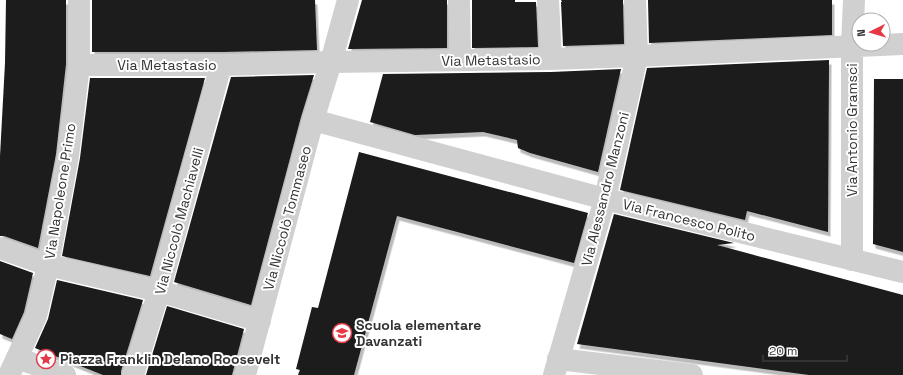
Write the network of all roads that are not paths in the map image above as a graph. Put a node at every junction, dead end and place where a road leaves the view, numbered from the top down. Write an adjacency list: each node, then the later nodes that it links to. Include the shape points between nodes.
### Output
1 (79, 0): 16 (street, Via Napoleone Primo)
2 (348, 0): 15 (street, Via Niccolò Tommaseo)
3 (459, 0): 14 (street)
4 (548, 0): 13 (street)
5 (635, 0): 12 (street, Via Alessandro Manzoni)
6 (854, 0): 7 (street, Via Antonio Gramsci)
7 (853, 12)
8 (891, 44): 9 (street, Via Metastasio)
9 (903, 44)
10 (851, 46): 12 (street, Via Metastasio)
11 (852, 52): 21 (street, Via Antonio Gramsci)
12 (637, 56): 13 (street, Via Metastasio); 19 (street, Via Alessandro Manzoni)
13 (551, 59): 14 (street, Via Metastasio)
14 (460, 60): 15 (street, Via Metastasio)
15 (331, 62): 17 (street, Via Metastasio); 18 (street, Via Niccolò Tommaseo)
16 (78, 65): 17 (street, Via Metastasio); 22 (street, Via Napoleone Primo, via 68,156)
17 (221, 65): 24 (street, Via Niccolò Machiavelli)
18 (313, 120): 19 (street, Via Francesco Polito); 25 (street, Via Niccolò Tommaseo)
19 (605, 199): 21 (street, Via Francesco Polito); 27 (street, Via Alessandro Manzoni)
20 (0, 248): 22 (street)
21 (852, 260): 23 (street, Via Francesco Polito)
22 (48, 265): 24 (street); 26 (street, Via Napoleone Primo, via 36,316)
23 (903, 272)
24 (159, 291): 25 (street); 29 (street, Via Niccolò Machiavelli)
25 (260, 321): 30 (street, Via Niccolò Tommaseo)
26 (13, 366): 28 (street)
27 (556, 367): 31 (street)
28 (65, 375)
29 (133, 375)
30 (245, 375)
31 (692, 375)

